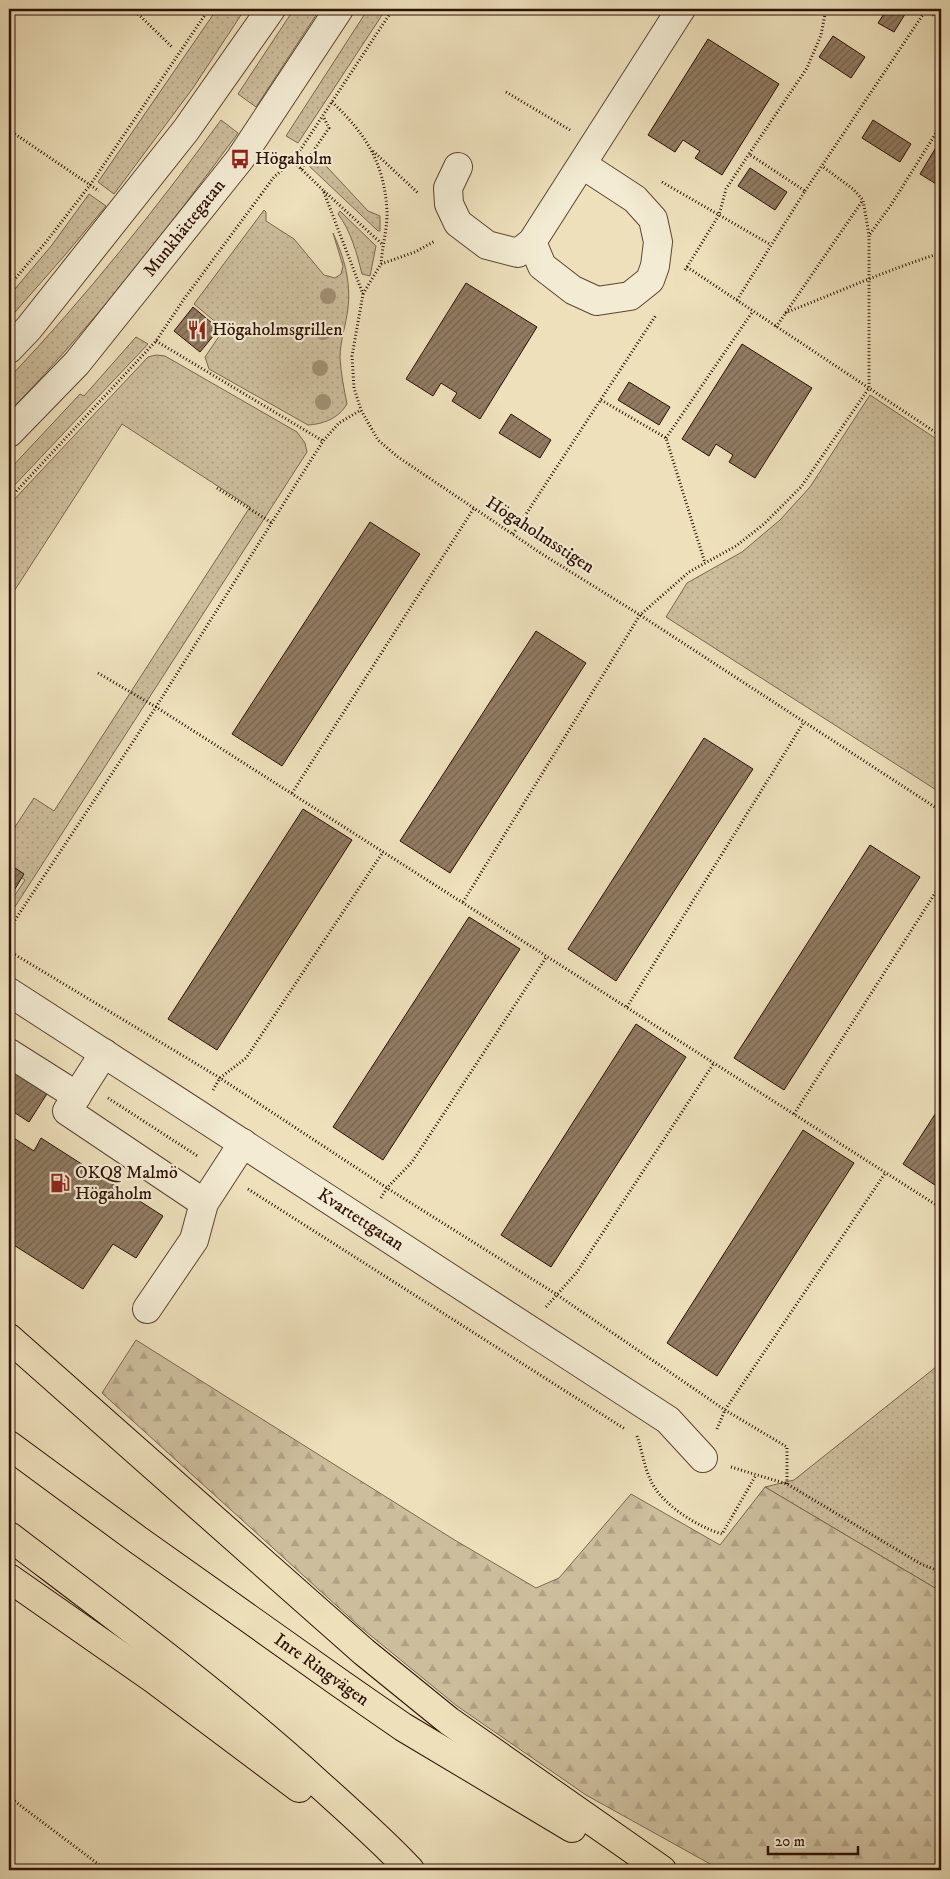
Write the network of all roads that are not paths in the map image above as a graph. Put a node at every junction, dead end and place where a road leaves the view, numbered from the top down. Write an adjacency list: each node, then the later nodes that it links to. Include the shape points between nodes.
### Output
1 (271, 9): 7 (street, via 186,130)
2 (339, 9): 8 (street, Munkhättegatan, via 240,159 77,362)
3 (681, 9): 4 (street)
4 (583, 165): 6 (street); 6 (street, via 635,199 653,219 658,242 650,280 630,296 597,301 573,290 542,266)
5 (458, 167): 6 (street, via 448,188 449,204 458,223 487,245 518,253)
6 (532, 242)
7 (9, 349)
8 (9, 432)
9 (9, 992): 11 (street, Kvartettgatan)
10 (9, 1053): 12 (street)
11 (104, 1053): 12 (street); 13 (street, Kvartettgatan)
12 (81, 1090): 14 (street, via 67,1111)
13 (243, 1143): 14 (street); 18 (street, Kvartettgatan, via 668,1420)
14 (204, 1203): 15 (street, via 194,1240)
15 (147, 1309)
16 (9, 1338): 24 (highway, via 395,1677 449,1720)
17 (9, 1445): 23 (highway, Inre Ringvägen, via 237,1611 403,1726 553,1817)
18 (703, 1458)
19 (9, 1536): 22 (highway, via 192,1676 277,1746)
20 (9, 1578): 21 (highway, via 236,1740 308,1795)
21 (394, 1870)
22 (410, 1870)
23 (650, 1870)
24 (662, 1870)

